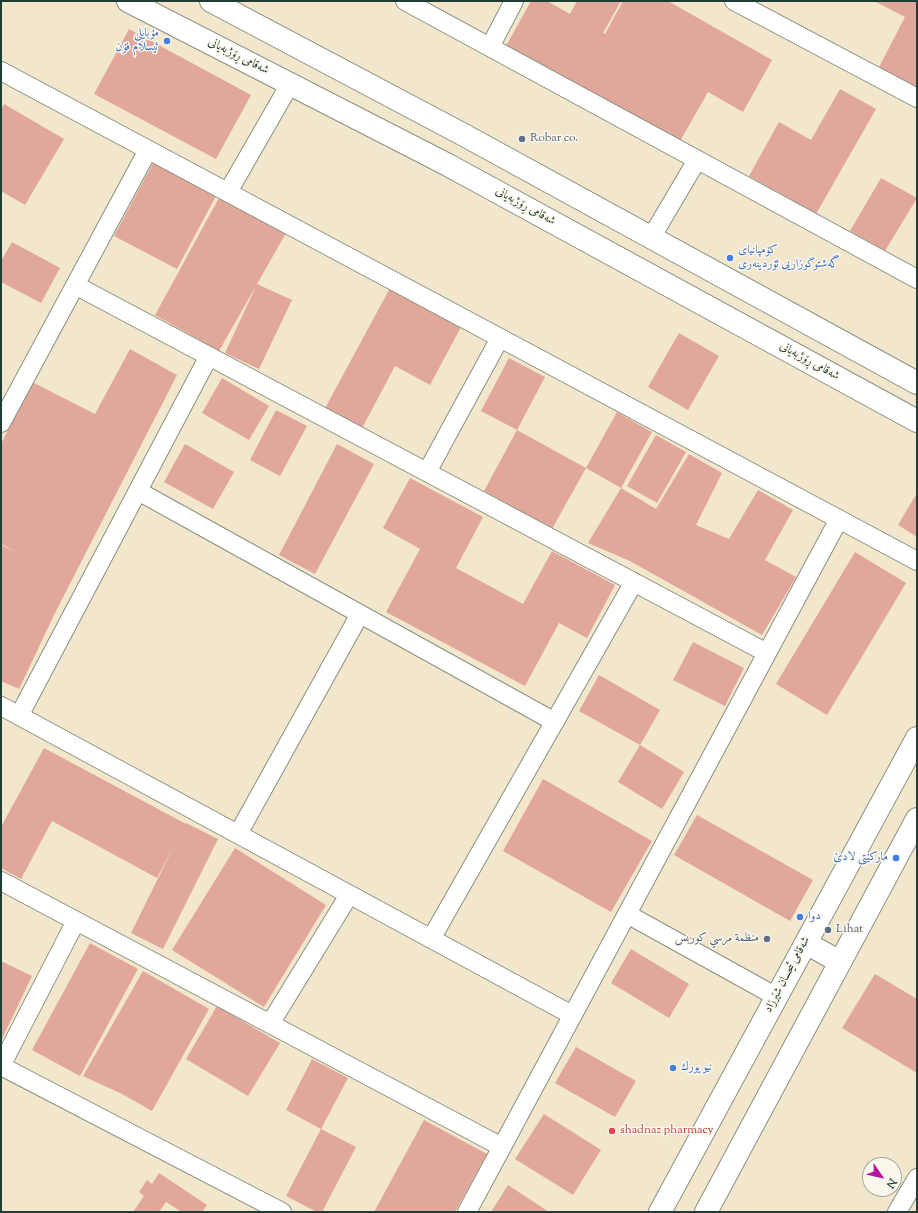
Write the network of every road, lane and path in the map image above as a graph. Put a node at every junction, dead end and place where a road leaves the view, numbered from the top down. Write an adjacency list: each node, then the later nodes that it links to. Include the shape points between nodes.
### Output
1 (128, 1): 9 (street, شەقامی ڕۆژبەیانی)
2 (211, 1): 6 (street)
3 (405, 1): 7 (street)
4 (514, 1): 7 (street)
5 (734, 1): 10 (street)
6 (235, 6): 11 (street)
7 (490, 47): 13 (street)
8 (2, 73): 12 (street)
9 (290, 84): 14 (street, شەقامی ڕۆژبەیانی); 15 (street)
10 (917, 98)
11 (464, 135): 14 (street); 16 (street)
12 (148, 150): 15 (street); 18 (street)
13 (697, 160): 16 (street); 17 (street)
14 (448, 165): 22 (street, شەقامی ڕۆژبەیانی)
15 (228, 192): 19 (street)
16 (651, 238): 21 (street)
17 (917, 279)
18 (75, 285): 20 (street); 23 (street)
19 (500, 338): 24 (street); 26 (street)
20 (209, 356): 24 (street); 25 (street)
21 (917, 383)
22 (917, 421)
23 (1, 423)
24 (427, 472): 28 (street)
25 (138, 491): 29 (street); 32 (street)
26 (839, 519): 27 (street); 30 (street)
27 (917, 560)
28 (634, 582): 30 (street); 33 (street)
29 (360, 614): 33 (street); 36 (street)
30 (767, 653): 39 (street)
31 (1, 706): 32 (street)
32 (19, 716): 36 (street)
33 (555, 722): 41 (street)
34 (917, 738): 42 (street, شەقامی ئیحسان شێرزاد)
35 (915, 827): 43 (street)
36 (238, 834): 38 (street)
37 (1, 881): 40 (street)
38 (350, 895): 41 (street); 46 (street)
39 (627, 914): 44 (street); 45 (street)
40 (76, 921): 46 (street); 47 (street)
41 (431, 939): 45 (street)
42 (806, 943): 43 (street); 44 (street, شەقامی ئیحسان شێرزاد)
43 (840, 962): 53 (street)
44 (777, 997): 52 (street, شەقامی ئیحسان شێرزاد)
45 (572, 1016): 48 (street)
46 (270, 1024): 48 (street)
47 (1, 1066): 50 (street)
48 (502, 1147): 51 (street)
49 (917, 1178): 54 (street)
50 (282, 1212)
51 (466, 1212)
52 (660, 1212)
53 (706, 1212)
54 (897, 1212)

